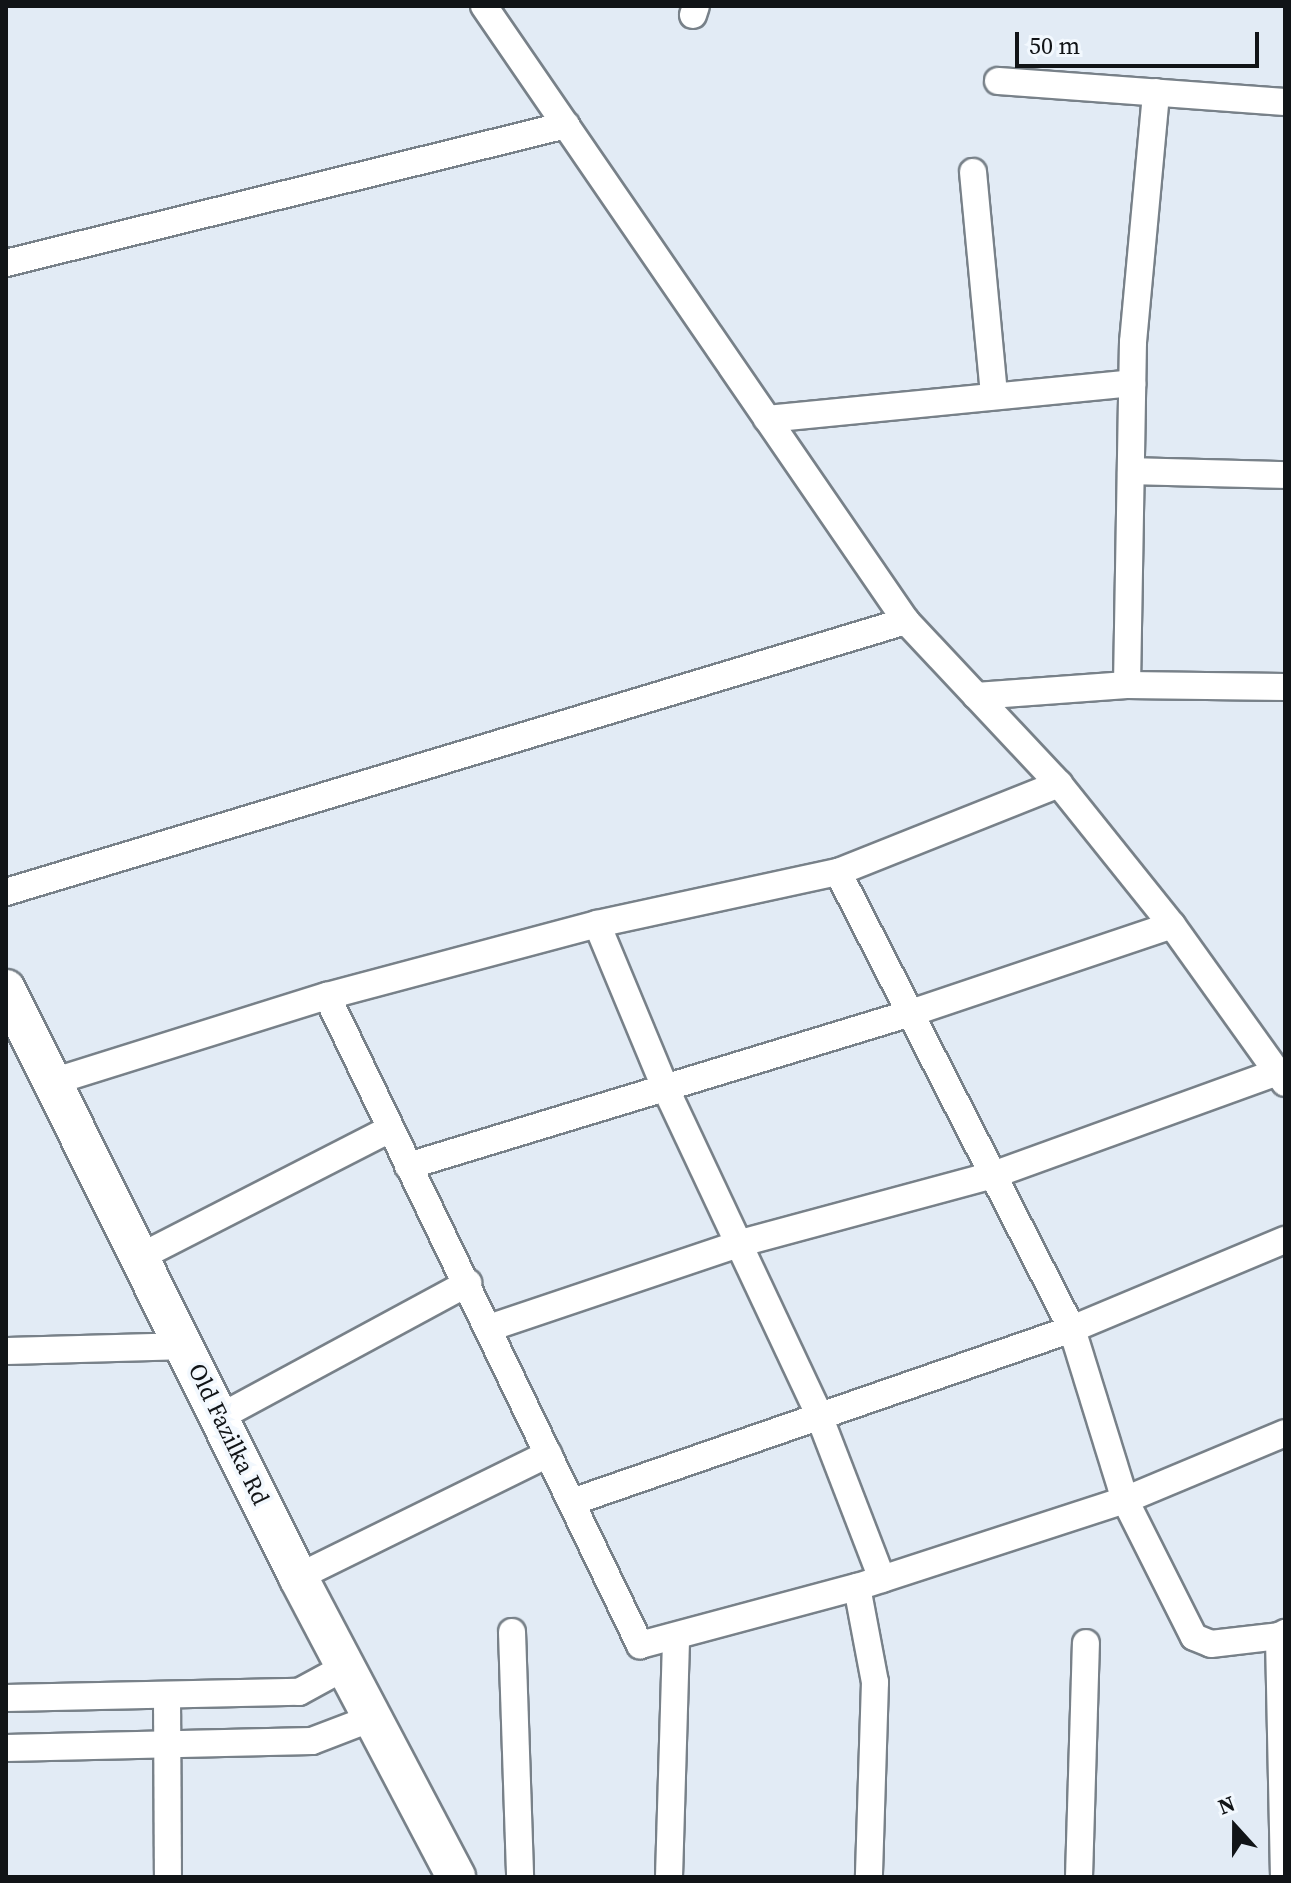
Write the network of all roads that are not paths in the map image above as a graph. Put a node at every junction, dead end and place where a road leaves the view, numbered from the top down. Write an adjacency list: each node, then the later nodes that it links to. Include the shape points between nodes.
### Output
1 (484, 6): 5 (street)
2 (998, 81): 3 (street)
3 (1156, 92): 4 (street); 8 (street)
4 (1285, 102)
5 (566, 125): 7 (street); 10 (street)
6 (973, 172): 9 (street)
7 (6, 263)
8 (1132, 383): 9 (street); 11 (street)
9 (994, 396): 10 (street)
10 (767, 419): 13 (street)
11 (1131, 471): 12 (street); 14 (street)
12 (1285, 475)
13 (906, 621): 16 (street); 19 (street)
14 (1127, 685): 15 (street); 16 (street)
15 (1285, 687)
16 (976, 696): 17 (street)
17 (1059, 784): 18 (street); 21 (street)
18 (838, 872): 20 (street); 24 (street)
19 (6, 892)
20 (597, 924): 23 (street); 27 (street)
21 (1172, 925): 24 (street); 25 (street)
22 (6, 989): 26 (main road, Old Fazilka Rd)
23 (327, 996): 26 (street); 28 (street)
24 (911, 1013): 27 (street); 30 (street)
25 (1282, 1077): 30 (street)
26 (52, 1082): 33 (main road, Old Fazilka Rd)
27 (664, 1085): 29 (street); 32 (street)
28 (390, 1129): 29 (street); 33 (street)
29 (408, 1166): 34 (street)
30 (990, 1176): 32 (street); 36 (street)
31 (1285, 1240): 36 (street)
32 (741, 1243): 35 (street); 39 (street)
33 (138, 1258): 37 (main road, Old Fazilka Rd)
34 (468, 1283): 35 (street); 40 (street)
35 (489, 1328): 42 (street)
36 (1072, 1329): 39 (street); 43 (street)
37 (185, 1346): 38 (street); 40 (main road, Old Fazilka Rd)
38 (6, 1351)
39 (818, 1413): 44 (street); 46 (street)
40 (222, 1416): 45 (main road, Old Fazilka Rd)
41 (1285, 1433): 43 (street)
42 (548, 1454): 44 (street); 45 (street)
43 (1125, 1500): 46 (street); 48 (street, via 1194,1637 1211,1644)
44 (572, 1502): 49 (street, via 636,1642 644,1647)
45 (298, 1577): 51 (main road, Old Fazilka Rd)
46 (870, 1583): 49 (street); 61 (street, via 875,1682)
47 (512, 1632): 59 (street)
48 (1282, 1635): 63 (street)
49 (676, 1639): 60 (street)
50 (1086, 1643): 62 (street)
51 (345, 1667): 52 (street, via 299,1692); 54 (main road, Old Fazilka Rd)
52 (167, 1695): 53 (street); 55 (street)
53 (6, 1698)
54 (372, 1718): 55 (street, via 312,1741); 58 (main road, Old Fazilka Rd)
55 (167, 1744): 56 (street); 57 (street)
56 (6, 1748)
57 (168, 1877)
58 (456, 1877)
59 (520, 1877)
60 (669, 1877)
61 (869, 1877)
62 (1079, 1877)
63 (1284, 1877)

